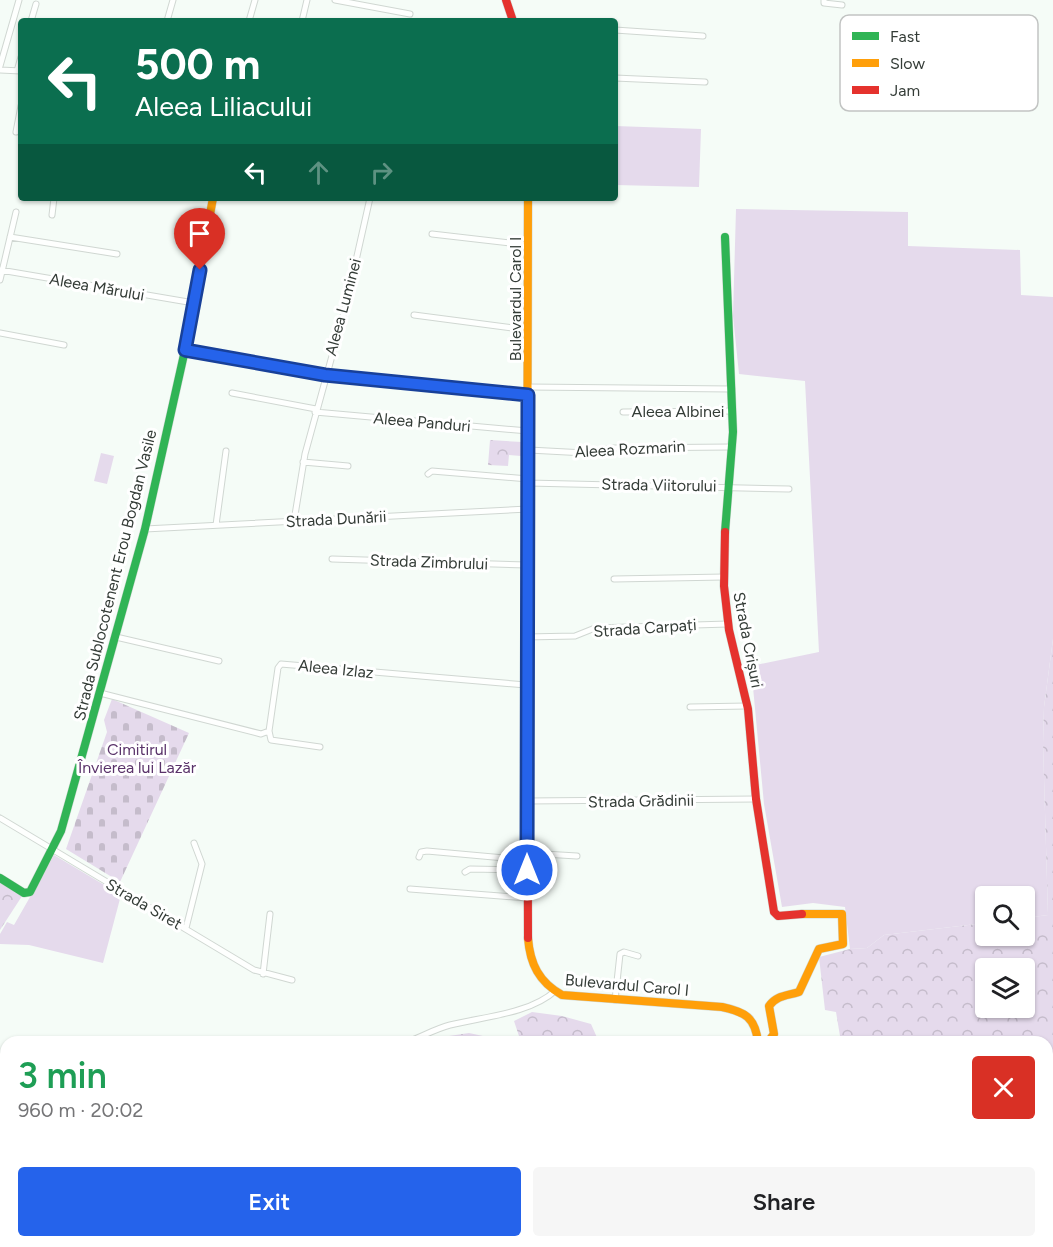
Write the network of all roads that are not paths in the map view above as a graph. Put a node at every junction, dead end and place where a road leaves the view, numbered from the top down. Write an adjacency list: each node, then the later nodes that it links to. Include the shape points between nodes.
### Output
1 (19, 0): 18 (street)
2 (173, 0): 12 (street)
3 (255, 0): 13 (street)
4 (307, 0): 14 (street)
5 (335, 0): 10 (street)
6 (506, 0): 15 (street)
7 (824, 0): 9 (street)
8 (36, 4): 11 (street)
9 (842, 5)
10 (410, 14)
11 (33, 18)
12 (167, 18)
13 (250, 18)
14 (303, 18)
15 (512, 18)
16 (618, 30): 17 (street)
17 (703, 36)
18 (0, 68): 19 (street)
19 (18, 71)
20 (618, 78): 21 (street)
21 (705, 82)
22 (18, 122): 23 (street)
23 (16, 132)
24 (54, 201): 29 (street)
25 (212, 201): 37 (street, Strada Sublocotenent Erou Bogdan Vasile)
26 (369, 201): 43 (street, Aleea Luminei, via 346,305)
27 (528, 201): 33 (street, Bulevardul Carol I)
28 (16, 212): 31 (street)
29 (52, 215)
30 (432, 234): 33 (street)
31 (10, 237): 34 (street); 35 (street)
32 (725, 237): 44 (street, Strada Crișuri)
33 (528, 245): 39 (street, Bulevardul Carol I)
34 (117, 254)
35 (1, 270): 36 (street); 37 (street, Aleea Mărului)
36 (0, 280)
37 (194, 303): 42 (street, Strada Sublocotenent Erou Bogdan Vasile)
38 (414, 315): 39 (street)
39 (528, 330): 45 (street, Bulevardul Carol I)
40 (0, 333): 41 (street)
41 (64, 345)
42 (185, 350): 43 (street); 63 (street, Strada Sublocotenent Erou Bogdan Vasile)
43 (325, 375): 45 (street); 47 (street, Aleea Luminei)
44 (732, 389): 45 (street); 48 (street, Strada Crișuri)
45 (528, 391): 50 (street, Bulevardul Carol I)
46 (232, 393): 47 (street, Aleea Panduri)
47 (316, 410): 50 (street, Aleea Panduri); 54 (street, Aleea Luminei)
48 (732, 411): 49 (street, Aleea Albinei); 51 (street, Strada Crișuri)
49 (623, 412)
50 (528, 431): 52 (street, Bulevardul Carol I)
51 (732, 447): 52 (street, Aleea Rozmarin, via 614,448 585,453); 58 (street, Strada Crișuri)
52 (529, 450): 57 (street, Bulevardul Carol I)
53 (226, 451): 62 (street)
54 (303, 462): 55 (street); 61 (street, Aleea Luminei)
55 (348, 466)
56 (428, 474): 57 (street, Strada Viitorului, via 432,471)
57 (528, 481): 58 (street, Strada Viitorului); 60 (street, Bulevardul Carol I)
58 (727, 486): 59 (street, Strada Viitorului); 66 (street, Strada Crișuri)
59 (789, 489)
60 (528, 509): 61 (street, Strada Dunării); 65 (street, Bulevardul Carol I)
61 (294, 521): 62 (street, Strada Dunării)
62 (216, 525): 63 (street, Strada Dunării)
63 (145, 529): 69 (street, Strada Sublocotenent Erou Bogdan Vasile)
64 (332, 559): 65 (street, Strada Zimbrului)
65 (527, 565): 70 (street, Bulevardul Carol I)
66 (724, 577): 67 (street); 68 (street, Strada Crișuri)
67 (614, 579)
68 (728, 624): 70 (street, Strada Carpați, via 595,628 575,636); 74 (street, Strada Crișuri)
69 (116, 637): 71 (street); 73 (street, Strada Sublocotenent Erou Bogdan Vasile)
70 (526, 637): 72 (street, Bulevardul Carol I)
71 (219, 661)
72 (526, 685): 76 (street, Aleea Izlaz, via 281,664); 79 (street, Bulevardul Carol I)
73 (100, 693): 76 (street, via 261,734); 82 (street, Strada Sublocotenent Erou Bogdan Vasile, via 61,831)
74 (747, 706): 75 (street); 78 (street, Strada Crișuri)
75 (690, 707)
76 (268, 731): 77 (street, via 271,740)
77 (320, 747)
78 (756, 799): 79 (street, Strada Grădinii); 100 (street, Strada Crișuri, via 775,915 837,912 844,916 843,944 819,949 799,992 778,995 769,1006)
79 (527, 801): 85 (street, Bulevardul Carol I)
80 (0, 818): 82 (street, Strada Siret)
81 (194, 843): 92 (street, via 202,864)
82 (52, 850): 88 (street, Strada Sublocotenent Erou Bogdan Vasile, via 27,894); 92 (street, Strada Siret)
83 (577, 856): 85 (street)
84 (419, 857): 85 (street, via 427,851)
85 (527, 857): 86 (street, Bulevardul Carol I)
86 (527, 870): 87 (street); 90 (street, Bulevardul Carol I)
87 (465, 872)
88 (0, 878)
89 (410, 889): 90 (street)
90 (527, 898): 96 (street, Bulevardul Carol I, via 531,960 540,979)
91 (270, 914): 94 (street)
92 (186, 928): 94 (street, Strada Siret)
93 (638, 956): 97 (street, via 620,954)
94 (263, 974): 95 (street, Strada Siret)
95 (292, 980)
96 (555, 992): 97 (street, Bulevardul Carol I); 98 (street, via 544,1000)
97 (615, 1000): 99 (street, Bulevardul Carol I, via 733,1008 753,1020)
98 (423, 1036)
99 (758, 1036)
100 (772, 1036)

